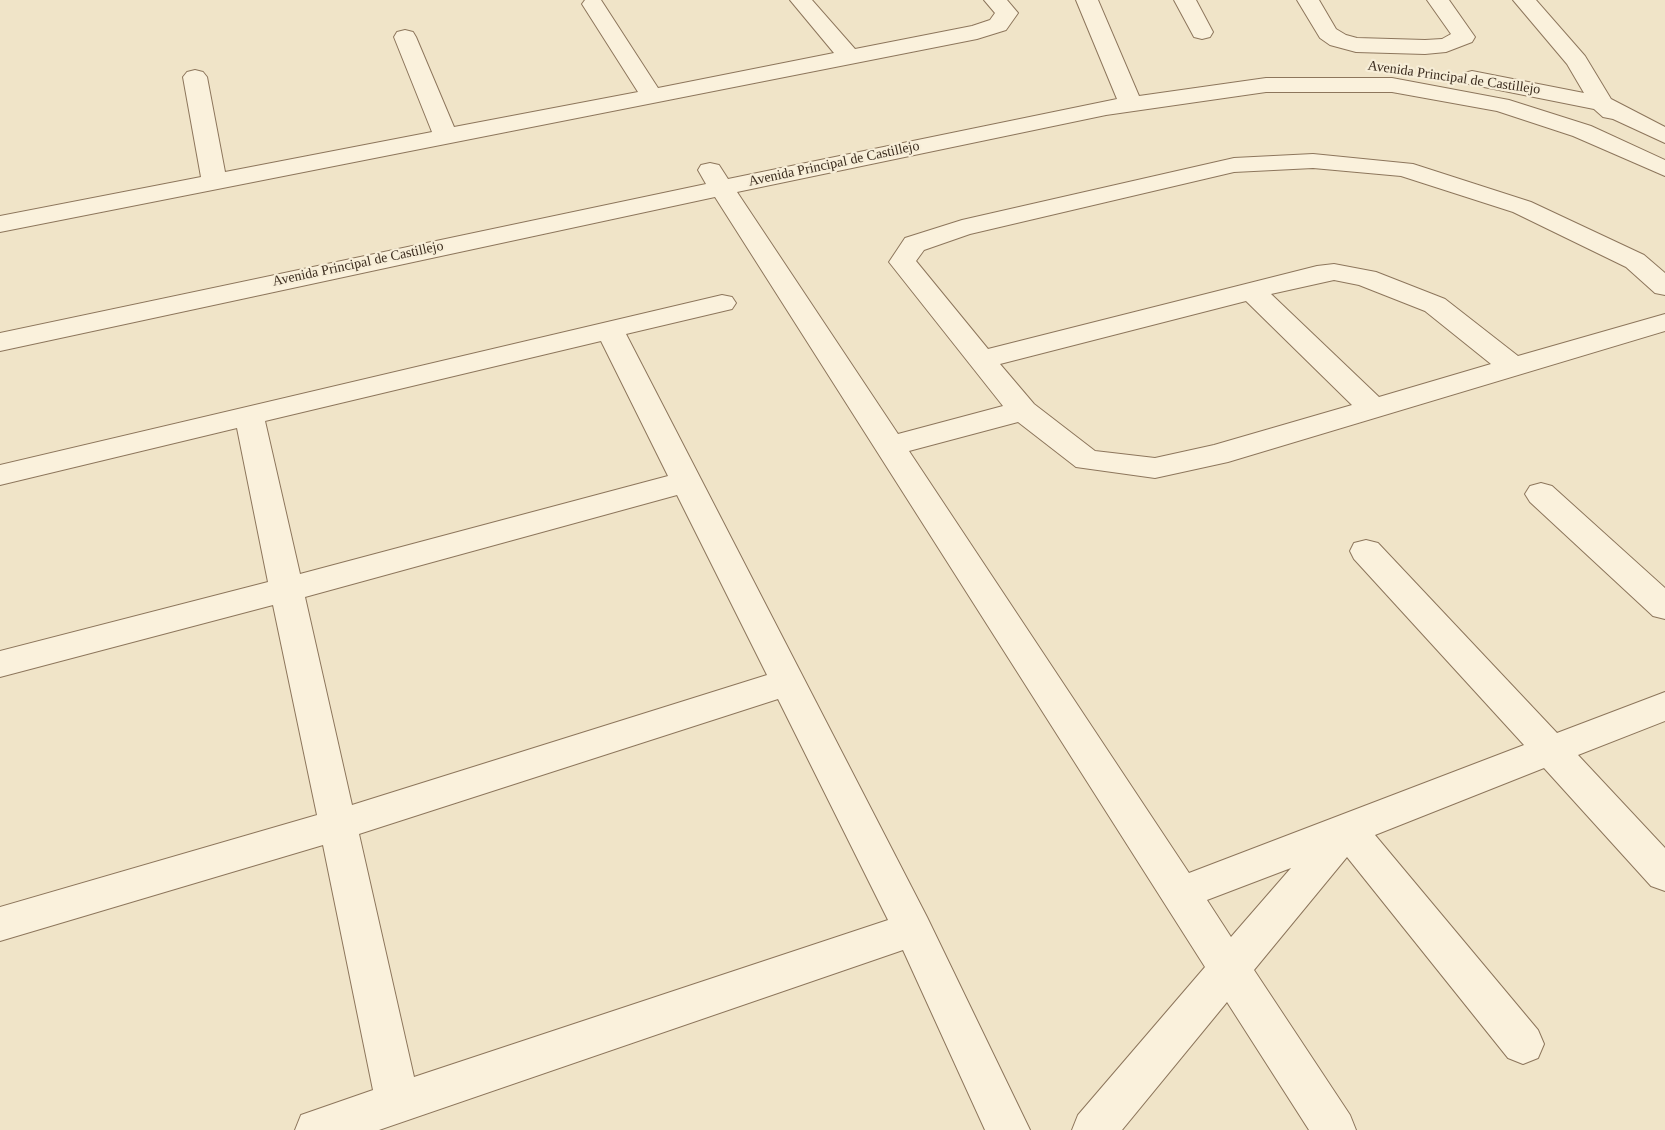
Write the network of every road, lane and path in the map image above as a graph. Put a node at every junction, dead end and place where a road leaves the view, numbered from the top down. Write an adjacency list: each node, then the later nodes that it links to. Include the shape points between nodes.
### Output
1 (801, 0): 11 (street)
2 (995, 0): 11 (street, via 1007,13 998,25)
3 (1087, 0): 13 (street)
4 (1185, 0): 9 (street)
5 (1308, 0): 6 (street, via 1328,33 1338,40 1356,45 1425,47 1446,45 1464,37)
6 (1438, 0)
7 (1524, 0): 15 (street, via 1576,61)
8 (593, 4): 14 (street)
9 (1202, 32)
10 (405, 37): 17 (street)
11 (849, 57): 14 (street)
12 (195, 77): 22 (street)
13 (1127, 94): 15 (street, Avenida Principal de Castillejo, via 1273,63 1378,64); 16 (street, Avenida Principal de Castillejo, via 1266,85 1380,85); 21 (street, Avenida Principal de Castillejo)
14 (652, 96): 17 (street)
15 (1602, 104): 16 (street, via 1546,111); 18 (street, Avenida Principal de Castillejo); 19 (street)
16 (1502, 105): 20 (street, Avenida Principal de Castillejo, via 1582,131)
17 (446, 136): 22 (street)
18 (1665, 136)
19 (1665, 159)
20 (1665, 169)
21 (715, 178): 27 (street, Avenida Principal de Castillejo); 30 (street, Avenida Principal de Castillejo); 36 (street)
22 (214, 182): 23 (street)
23 (0, 224)
24 (1665, 287): 31 (street, via 1635,261 1522,207 1404,169 1313,161 1234,165 962,228 914,244 902,262)
25 (1252, 291): 31 (street); 32 (street, via 1334,272 1366,278 1435,305); 33 (street)
26 (722, 303): 29 (street)
27 (0, 319)
28 (1665, 322): 32 (street)
29 (610, 332): 35 (street); 38 (street)
30 (0, 342)
31 (982, 360): 34 (street)
32 (1513, 367): 33 (street)
33 (1373, 408): 34 (street, via 1155,468 1087,460)
34 (1023, 411): 36 (street)
35 (249, 416): 37 (street); 41 (street)
36 (889, 446): 50 (street)
37 (0, 475)
38 (686, 482): 41 (street); 44 (street)
39 (1541, 494): 42 (street)
40 (1366, 551): 46 (street)
41 (286, 590): 43 (street); 47 (street)
42 (1665, 607)
43 (0, 664)
44 (788, 682): 47 (street); 52 (street)
45 (1665, 706): 46 (street)
46 (1550, 750): 48 (street); 49 (street)
47 (337, 825): 51 (street); 55 (street)
48 (1347, 829): 50 (street); 53 (street); 54 (street)
49 (1665, 874)
50 (1182, 893): 53 (street)
51 (0, 924)
52 (913, 929): 55 (street); 57 (street)
53 (1230, 969): 58 (street); 59 (street)
54 (1523, 1044)
55 (398, 1103): 56 (street)
56 (317, 1130)
57 (1008, 1130)
58 (1094, 1130)
59 (1334, 1130)

